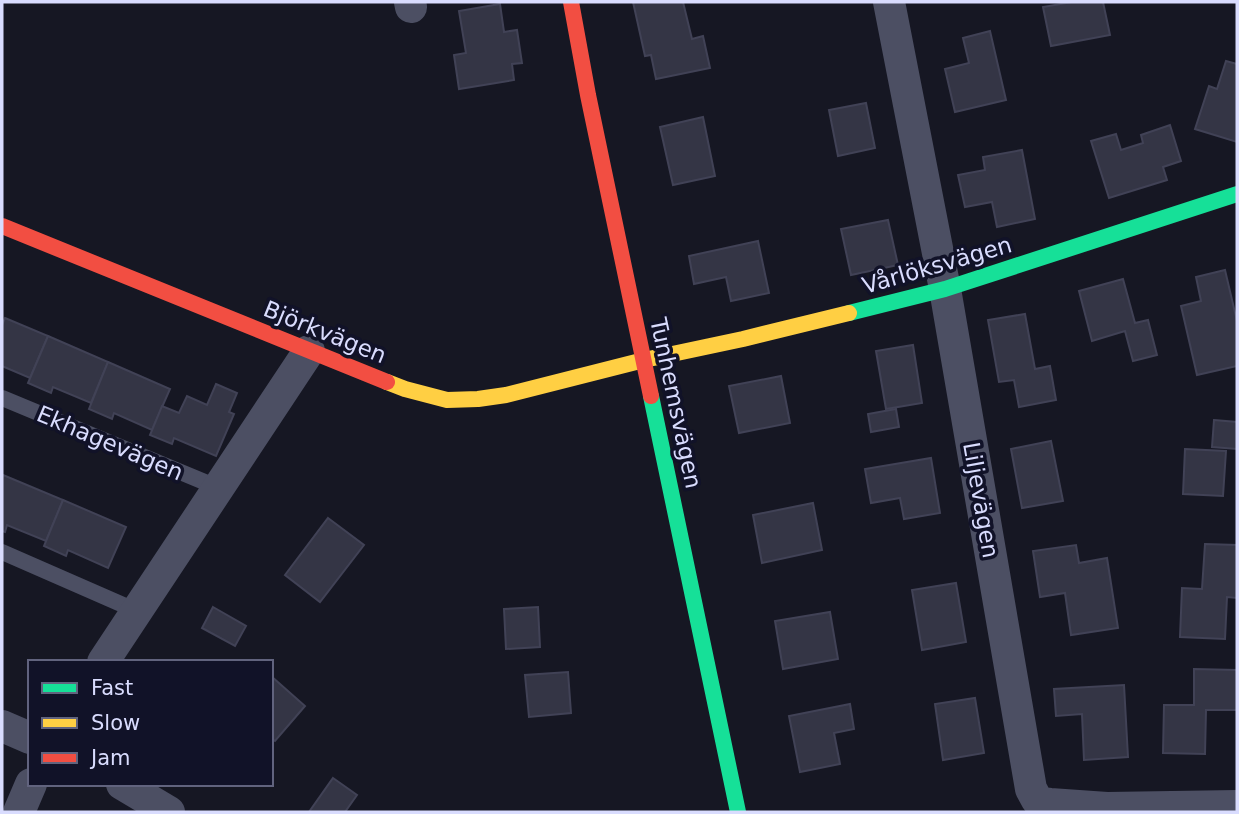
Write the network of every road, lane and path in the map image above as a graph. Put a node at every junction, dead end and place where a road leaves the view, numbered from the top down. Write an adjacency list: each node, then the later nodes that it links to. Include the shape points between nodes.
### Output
1 (571, 2): 7 (street, Tunhemsvägen)
2 (889, 2): 5 (street, Liljevägen)
3 (1237, 194): 5 (street, Vårlöksvägen)
4 (2, 226): 6 (street, Björkvägen)
5 (945, 289): 7 (street, Vårlöksvägen); 17 (street, Liljevägen, via 1033,795 1042,803 1107,808)
6 (309, 351): 7 (street, Björkvägen, via 405,389 447,400 506,395); 9 (street)
7 (644, 360): 20 (street, Tunhemsvägen)
8 (2, 398): 9 (lane, Ekhagevägen)
9 (219, 488): 11 (street)
10 (2, 552): 11 (lane)
11 (137, 611): 12 (street)
12 (104, 660)
13 (2, 726): 14 (street)
14 (28, 737)
15 (30, 786): 18 (street)
16 (125, 786): 19 (street)
17 (1237, 806)
18 (19, 812)
19 (169, 812)
20 (738, 812)

